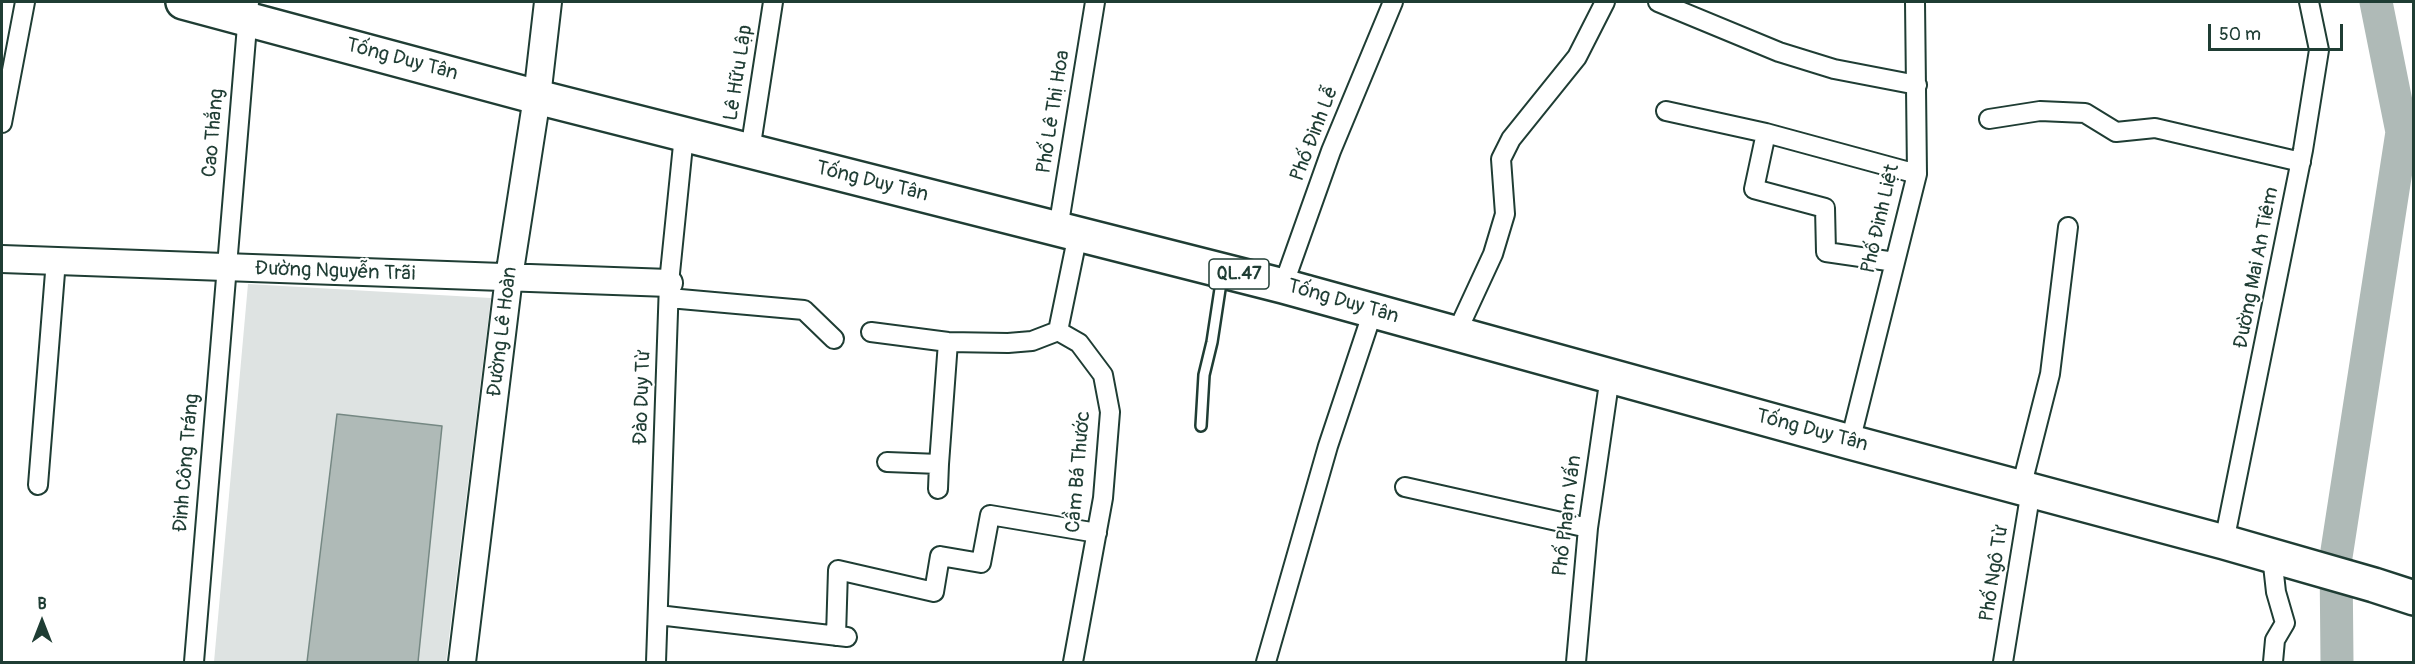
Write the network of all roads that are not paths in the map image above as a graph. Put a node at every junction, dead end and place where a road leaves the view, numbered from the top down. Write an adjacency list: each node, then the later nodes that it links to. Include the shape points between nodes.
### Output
1 (25, 2): 16 (street)
2 (183, 2): 11 (highway, Tống Duy Tân / QL.47)
3 (548, 2): 13 (street, Đường Lê Hoàn)
4 (773, 2): 19 (street, Lê Hữu Lập)
5 (1095, 2): 23 (street, Phố Lê Thị Hoa)
6 (1393, 2): 30 (street, Phố Đinh Lễ, via 1331,151)
7 (1605, 2): 35 (street, via 1577,57 1511,139 1502,159 1505,214 1493,254)
8 (1658, 2): 12 (street, via 1779,52 1834,69)
9 (1915, 2): 12 (street, Phố Đinh Liệt)
10 (2309, 2): 20 (street, Đường Mai An Tiêm, via 2319,50)
11 (248, 10): 13 (highway, Tống Duy Tân / QL.47); 27 (street, Cao Thắng)
12 (1917, 85): 21 (street, Phố Đinh Liệt)
13 (537, 97): 18 (highway, Tống Duy Tân / QL.47); 29 (street, Đường Lê Hoàn)
14 (1666, 111): 17 (street)
15 (1989, 119): 20 (street, via 2040,111 2085,113 2116,132 2155,128)
16 (2, 123)
17 (1766, 133): 21 (street); 26 (street, via 1754,189 1825,208 1826,252)
18 (684, 135): 19 (highway, Tống Duy Tân / QL.47); 31 (street, Đào Duy Từ)
19 (750, 151): 23 (highway, Tống Duy Tân / QL.47)
20 (2301, 162): 49 (street, Đường Mai An Tiêm)
21 (1917, 174): 26 (street, Phố Đinh Liệt)
22 (2068, 227): 46 (street, Phố Ngô Từ, via 2050,374)
23 (1068, 232): 28 (highway, Tống Duy Tân / QL.47); 33 (street)
24 (2, 258): 25 (street, Đường Nguyễn Trãi)
25 (56, 260): 27 (street, Đường Nguyễn Trãi); 43 (street)
26 (1895, 262): 40 (street, Phố Đinh Liệt)
27 (225, 268): 29 (street, Đường Nguyễn Trãi); 54 (street, Đinh Công Tráng)
28 (1223, 270): 30 (highway, Tống Duy Tân / QL.47); 39 (lane, via 1204,375)
29 (509, 277): 31 (street, Đường Nguyễn Trãi); 55 (street, Đường Lê Hoàn)
30 (1283, 286): 32 (highway, Tống Duy Tân / QL.47)
31 (669, 291): 36 (street, via 804,310); 52 (street, Đào Duy Từ)
32 (1373, 311): 35 (highway, Tống Duy Tân / QL.47); 53 (street, via 1328,446)
33 (1058, 331): 37 (street, via 1032,341); 48 (street, Cầm Bá Thước, via 1079,343 1103,375 1110,411)
34 (871, 332): 37 (street)
35 (1456, 333): 38 (highway, Tống Duy Tân / QL.47)
36 (834, 339)
37 (948, 342): 42 (street)
38 (1610, 376): 40 (highway, Tống Duy Tân / QL.47); 47 (street, Phố Phạm Vấn)
39 (1201, 426)
40 (1850, 442): 46 (highway, Tống Duy Tân / QL.47)
41 (886, 462): 42 (street)
42 (939, 464): 45 (street)
43 (38, 485)
44 (1405, 488): 47 (street)
45 (938, 489)
46 (2026, 489): 49 (highway, Tống Duy Tân / QL.47); 59 (street, Phố Ngô Từ)
47 (1588, 528): 58 (street, Phố Phạm Vấn)
48 (1097, 533): 52 (street, via 990,515 981,563 940,556 934,592 838,570 842,637); 57 (street, Cầm Bá Thước)
49 (2224, 542): 50 (highway, Tống Duy Tân / QL.47)
50 (2281, 559): 51 (highway, QL.47); 60 (street, via 2276,592 2285,623 2275,640)
51 (2414, 598)
52 (658, 615): 56 (street, Đào Duy Từ)
53 (1266, 662)
54 (194, 663)
55 (462, 663)
56 (656, 663)
57 (1073, 663)
58 (1576, 663)
59 (2004, 663)
60 (2273, 663)

